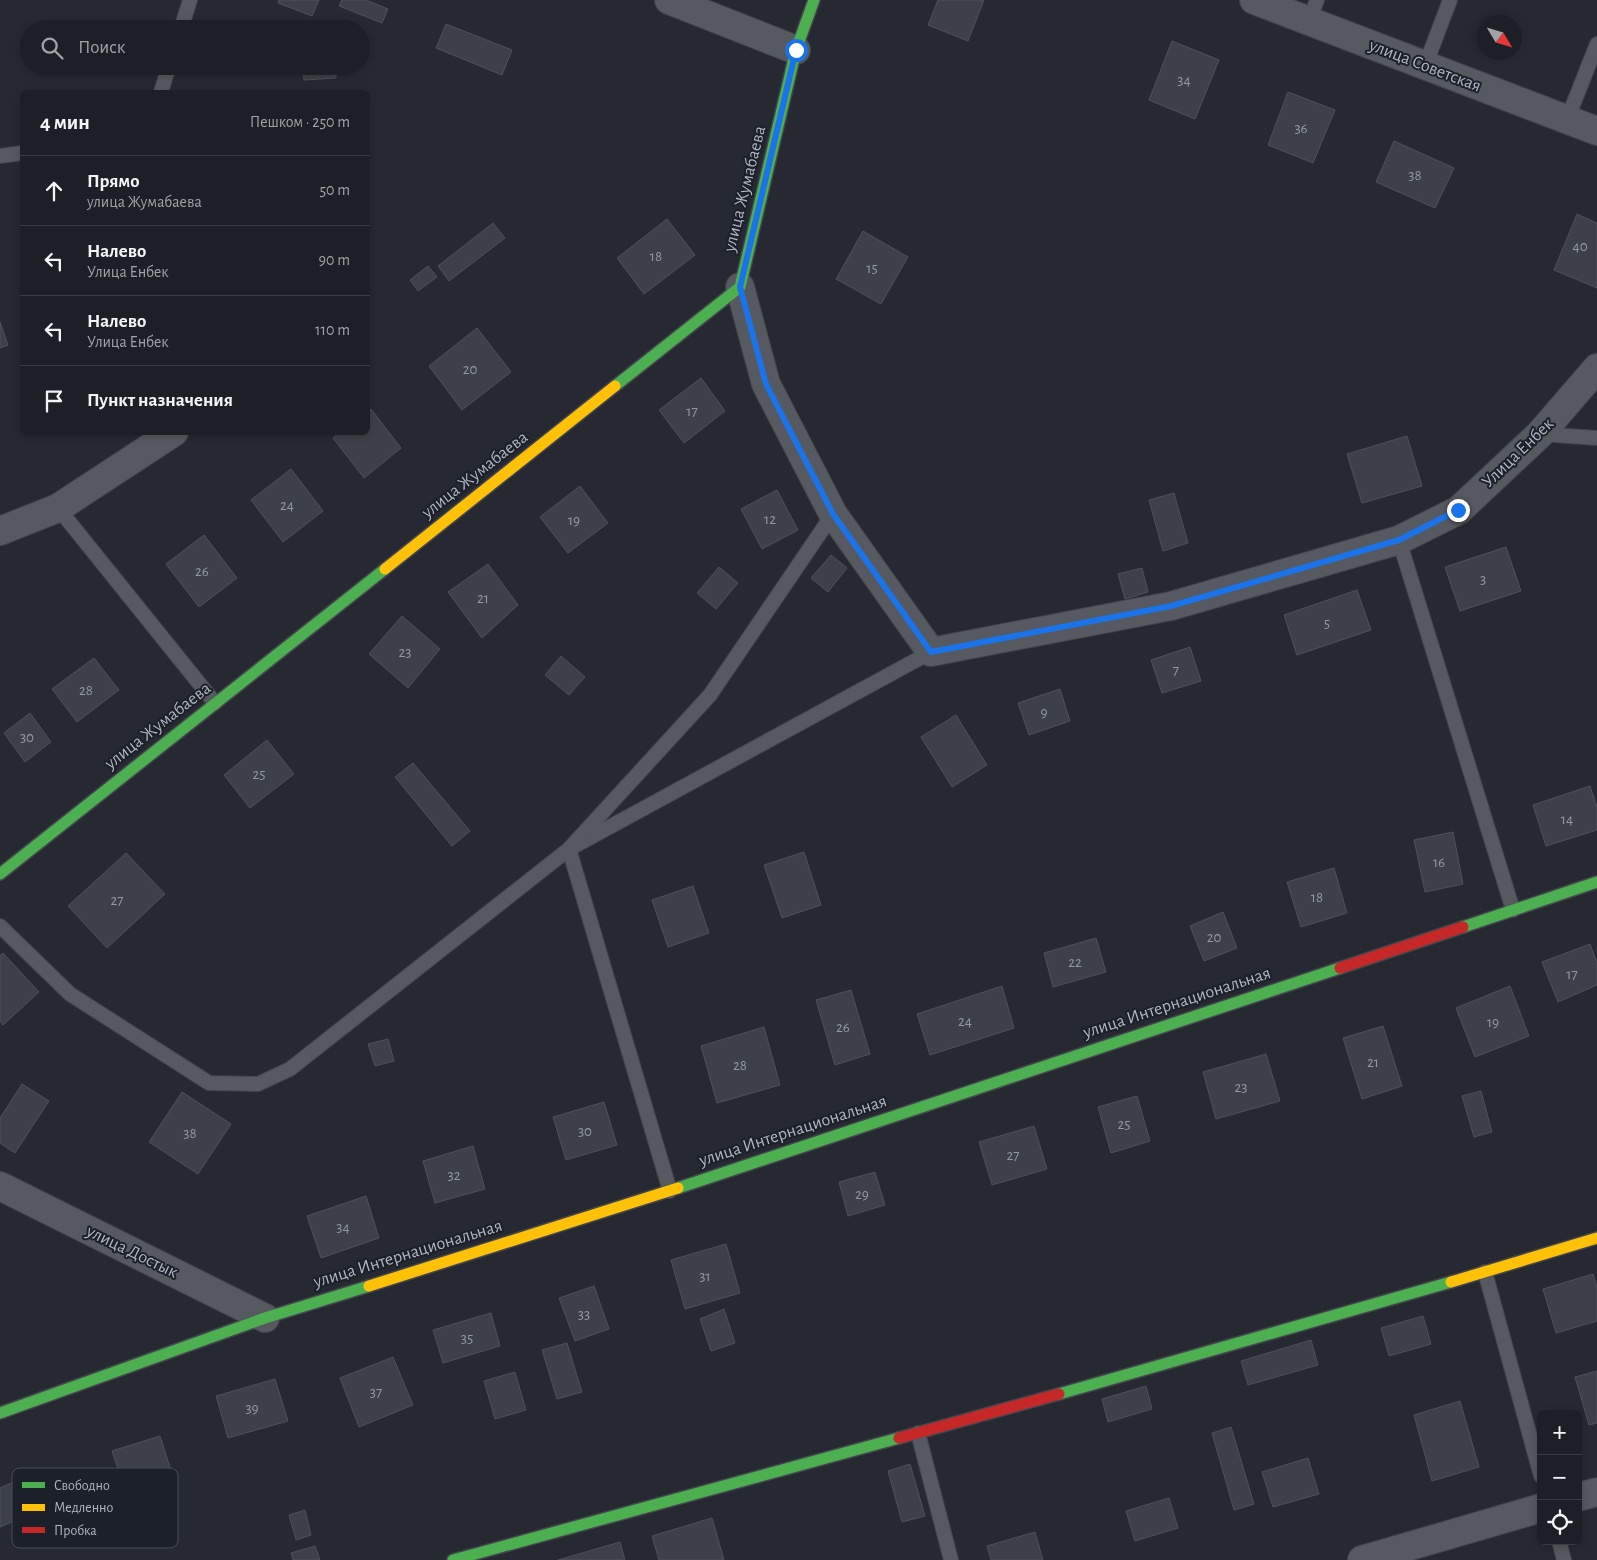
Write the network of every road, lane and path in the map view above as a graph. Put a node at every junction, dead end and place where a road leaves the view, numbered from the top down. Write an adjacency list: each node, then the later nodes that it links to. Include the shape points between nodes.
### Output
1 (190, 0): 7 (lane)
2 (669, 0): 9 (street)
3 (814, 0): 9 (street, улица Жумабаева)
4 (1254, 0): 6 (street, улица Советская)
5 (1450, 0): 10 (lane)
6 (1313, 10): 10 (street, улица Советская)
7 (184, 20)
8 (1597, 44): 13 (lane)
9 (796, 50): 17 (street, улица Жумабаева)
10 (1425, 66): 13 (street, улица Советская)
11 (166, 75): 12 (lane)
12 (162, 90)
13 (1567, 120): 14 (street, улица Советская)
14 (1597, 131)
15 (20, 153): 16 (lane)
16 (0, 156)
17 (740, 287): 23 (street, via 766,384); 27 (street, улица Жумабаева)
18 (1597, 368): 19 (street, Улица Енбек)
19 (1540, 434): 21 (lane); 25 (street, Улица Енбек, via 1458,510)
20 (169, 435): 22 (street)
21 (1597, 438)
22 (58, 508): 24 (street); 27 (lane)
23 (833, 514): 26 (street); 28 (lane, via 710,696)
24 (0, 531)
25 (1399, 540): 26 (street, Улица Енбек, via 1171,606); 31 (lane)
26 (931, 652): 28 (lane)
27 (215, 703): 29 (street, улица Жумабаева)
28 (569, 850): 32 (lane, via 290,1069 258,1084 210,1083 70,994); 34 (lane)
29 (0, 874)
30 (1597, 882): 31 (street, улица Интернациональная)
31 (1513, 910): 34 (street, улица Интернациональная)
32 (0, 926)
33 (0, 1186): 37 (street, улица Достык)
34 (670, 1191): 37 (street, улица Интернациональная)
35 (1597, 1238): 36 (street)
36 (1485, 1272): 39 (street); 40 (lane)
37 (265, 1318): 38 (street, улица Интернациональная)
38 (0, 1413)
39 (918, 1433): 45 (street); 46 (lane)
40 (1537, 1461)
41 (1597, 1492): 42 (street)
42 (1582, 1497)
43 (1537, 1509): 47 (street)
44 (1559, 1545): 48 (lane)
45 (453, 1560)
46 (951, 1560)
47 (1362, 1560)
48 (1564, 1560)

